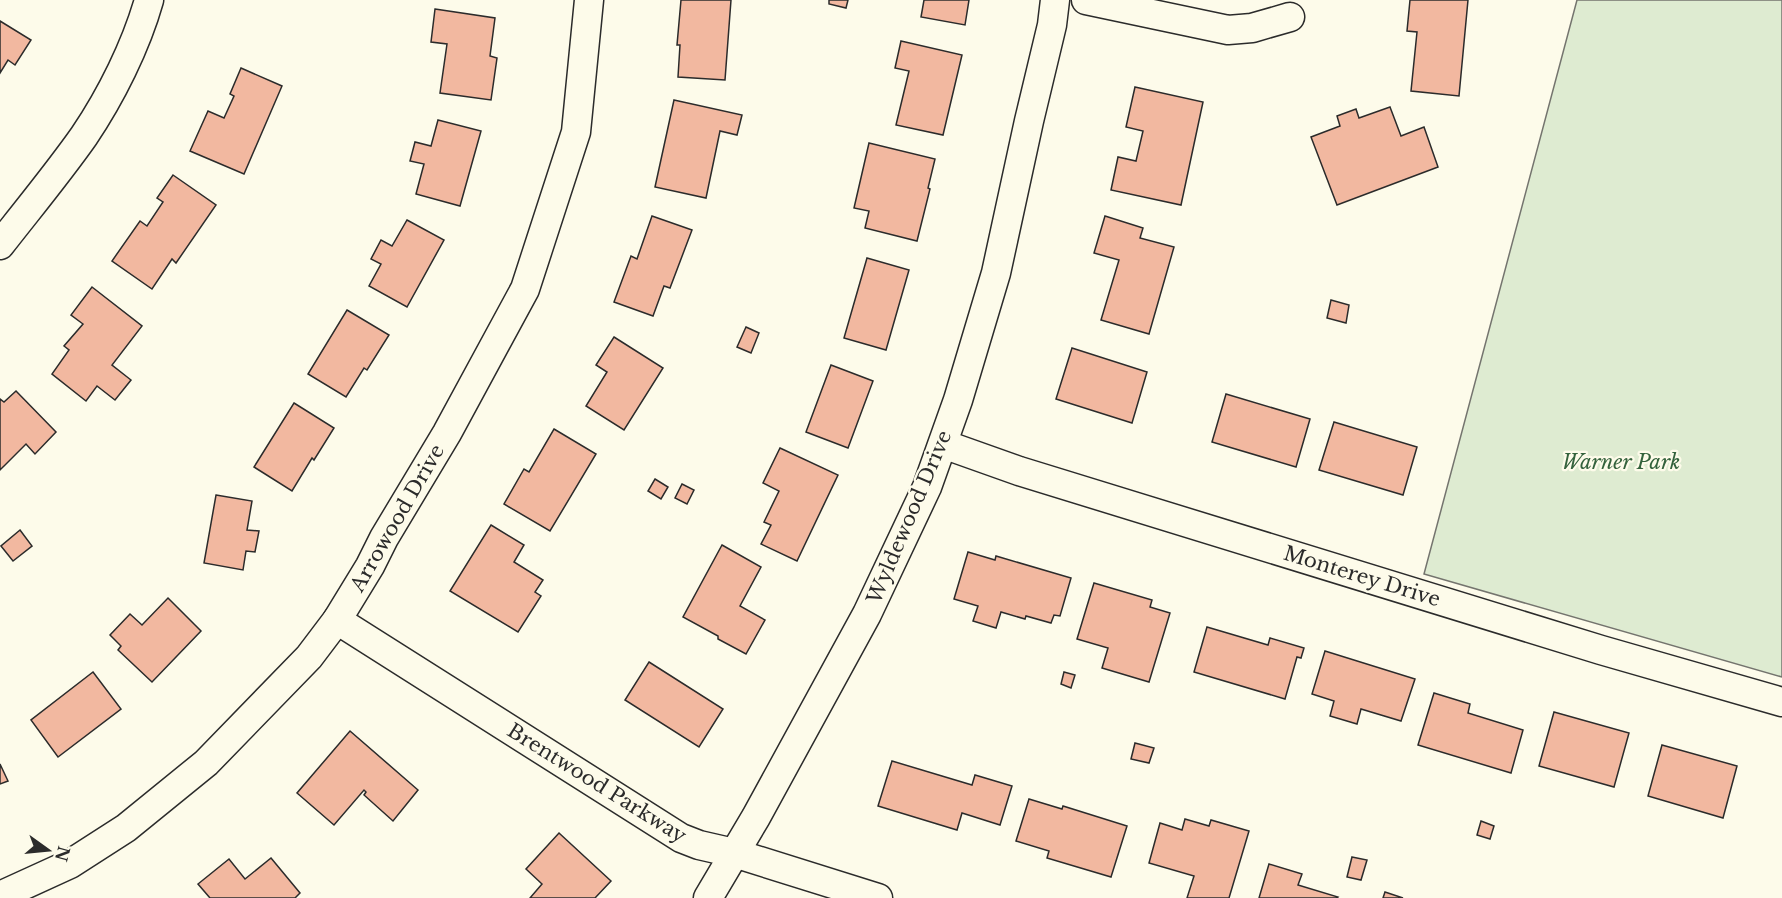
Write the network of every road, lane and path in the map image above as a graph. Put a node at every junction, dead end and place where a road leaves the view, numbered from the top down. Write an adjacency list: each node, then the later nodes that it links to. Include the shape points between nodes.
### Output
1 (149, 0): 6 (street, via 141,28 103,107)
2 (589, 0): 8 (street, Arrowood Drive, via 576,132 525,289 447,433)
3 (1055, 0): 7 (street, Wyldewood Drive, via 996,273)
4 (1086, 0): 5 (street, via 1228,30)
5 (1290, 17)
6 (0, 245)
7 (943, 444): 9 (street, Monterey Drive, via 1601,650); 10 (street, Wyldewood Drive, via 867,614)
8 (337, 620): 10 (street, Brentwood Parkway, via 681,838); 11 (street, Arrowood Drive, via 309,657 206,764 126,828 70,864)
9 (1782, 702)
10 (734, 853): 12 (street, Wyldewood Drive); 13 (street, Brentwood Parkway)
11 (0, 896)
12 (708, 898)
13 (878, 898)

